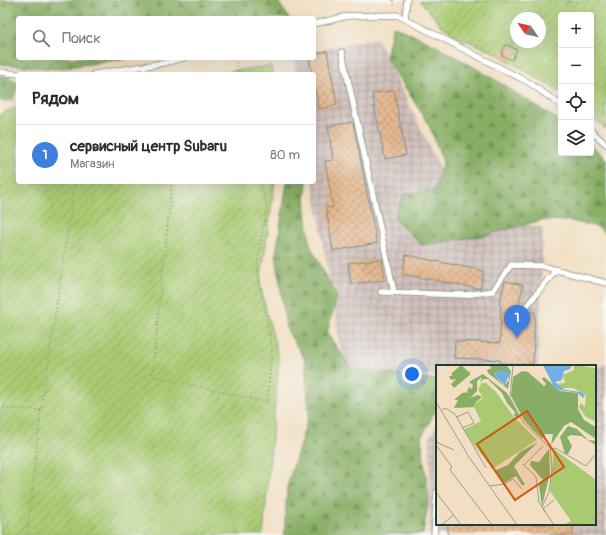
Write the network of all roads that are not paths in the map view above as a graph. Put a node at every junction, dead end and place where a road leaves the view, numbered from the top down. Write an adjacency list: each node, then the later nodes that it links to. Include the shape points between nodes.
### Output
1 (407, 0): 2 (lane)
2 (405, 18): 3 (lane, via 397,15 348,16); 9 (lane, via 528,82)
3 (316, 24)
4 (342, 52): 15 (lane)
5 (175, 60): 7 (lane)
6 (0, 72): 8 (lane)
7 (107, 72)
8 (16, 74)
9 (558, 103)
10 (594, 134): 11 (lane)
11 (606, 144)
12 (556, 270): 13 (lane); 15 (lane, via 542,266 511,265 493,291 464,295); 16 (lane)
13 (606, 283)
14 (381, 292): 15 (lane)
15 (394, 292)
16 (525, 308)
17 (436, 506): 18 (lane)
18 (434, 535)

